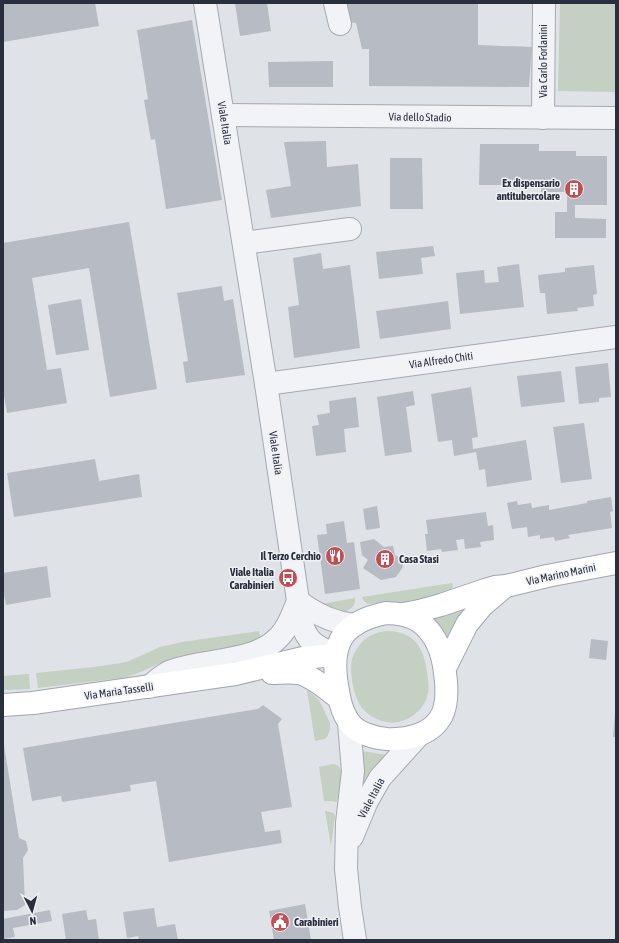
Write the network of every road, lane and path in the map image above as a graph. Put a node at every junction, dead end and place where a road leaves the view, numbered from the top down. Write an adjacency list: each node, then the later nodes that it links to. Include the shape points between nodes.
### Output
1 (205, 3): 3 (street, Viale Italia)
2 (544, 3): 4 (street, Via Carlo Forlanini)
3 (223, 115): 4 (street, Via dello Stadio); 7 (street, Viale Italia)
4 (543, 118): 5 (street, Via dello Stadio)
5 (616, 118)
6 (350, 229): 7 (street)
7 (244, 243): 9 (street, Viale Italia)
8 (616, 337): 9 (street, Via Alfredo Chiti)
9 (266, 384): 12 (street, Viale Italia)
10 (616, 563): 11 (main road, Via Marino Marini)
11 (506, 586): 13 (main road, Via Marino Marini); 16 (main road, Via Marino Marini, via 474,614)
12 (298, 601): 14 (street, via 338,622); 15 (street, Viale Italia, via 302,627 309,640); 18 (street, via 284,631 266,647 226,660 170,671)
13 (403, 614): 14 (main road, via 380,614); 16 (main road, via 412,617 429,631 440,651)
14 (355, 625): 15 (main road, via 340,639)
15 (335, 655): 17 (main road, Via Maria Tasselli, via 303,658); 19 (main road, via 334,667)
16 (445, 668): 22 (main road, via 447,696 442,714 432,726)
17 (235, 674): 18 (main road, Via Maria Tasselli); 19 (main road, Via Maria Tasselli, via 303,674)
18 (149, 687): 20 (main road, Via Maria Tasselli)
19 (339, 698): 21 (main road)
20 (3, 705)
21 (349, 723): 22 (main road, via 362,733 380,738 403,739); 23 (street, Viale Italia, via 353,771)
22 (419, 735): 23 (street, Viale Italia, via 380,778 367,801)
23 (347, 849): 24 (street, Viale Italia, via 346,869)
24 (355, 940)

